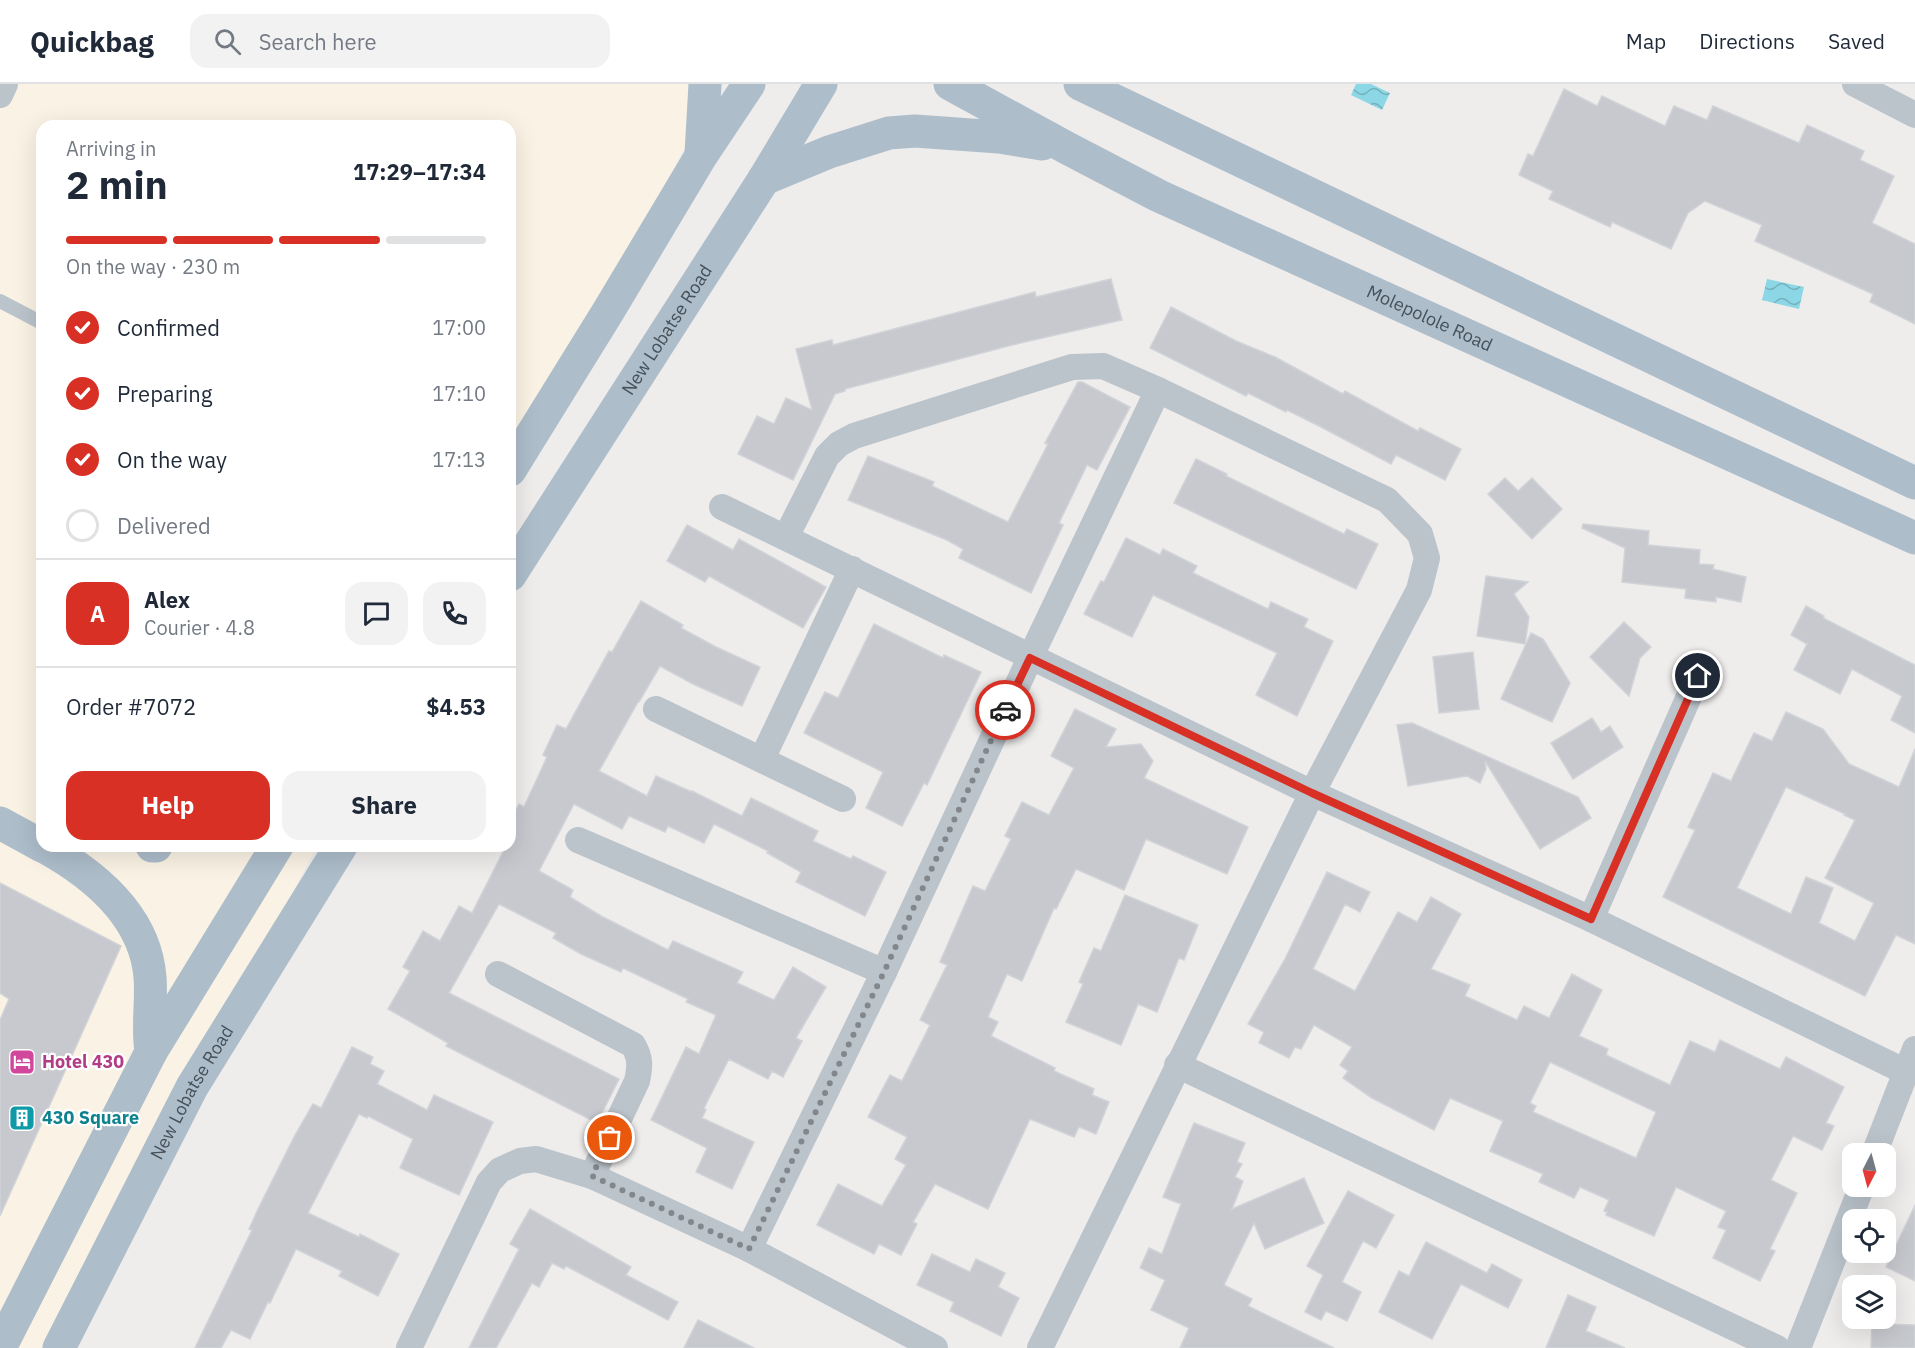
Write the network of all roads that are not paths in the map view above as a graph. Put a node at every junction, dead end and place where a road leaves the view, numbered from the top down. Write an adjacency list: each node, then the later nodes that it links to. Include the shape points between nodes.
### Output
1 (5, 84): 8 (street)
2 (705, 84): 11 (main road)
3 (749, 84): 11 (main road)
4 (821, 84): 12 (main road, New Lobatse Road)
5 (950, 84): 10 (main road, Molepolole Road)
6 (1855, 84): 9 (street)
7 (1085, 86): 17 (main road)
8 (0, 95)
9 (1915, 115)
10 (1067, 148): 12 (main road, via 999,136 889,133); 20 (main road, Molepolole Road, via 1159,196)
11 (701, 156): 16 (main road)
12 (764, 179): 21 (main road, New Lobatse Road)
13 (0, 301): 14 (lane)
14 (36, 320)
15 (1158, 390): 19 (street, via 1102,366 1072,367 854,436 827,456); 23 (street); 27 (street, via 1387,500 1419,534 1427,558 1419,590)
16 (516, 460)
17 (1915, 483)
18 (722, 507): 19 (street)
19 (786, 537): 22 (street)
20 (1915, 538)
21 (516, 566)
22 (852, 569): 23 (street); 26 (street)
23 (1030, 658): 27 (street); 38 (street)
24 (1698, 676): 37 (street)
25 (656, 709): 26 (street)
26 (762, 759): 28 (street)
27 (1312, 793): 37 (street); 42 (street)
28 (843, 799)
29 (0, 809): 30 (main road)
30 (36, 821)
31 (0, 823): 33 (main road)
32 (578, 840): 38 (street)
33 (36, 843)
34 (53, 852): 40 (main road, via 74,864 122,906 141,942 150,974)
35 (273, 852): 40 (main road)
36 (337, 852): 48 (main road, New Lobatse Road, via 192,1087)
37 (1591, 919): 41 (street)
38 (884, 972): 46 (street)
39 (498, 974): 44 (street, via 633,1045 639,1056 637,1081)
40 (151, 1052): 47 (main road)
41 (1911, 1060): 43 (street)
42 (1177, 1065): 51 (street); 52 (street)
43 (1878, 1143)
44 (592, 1176): 46 (street); 49 (street, via 536,1159 500,1170 489,1182)
45 (1858, 1197): 53 (street)
46 (749, 1249): 50 (street)
47 (0, 1348)
48 (59, 1348)
49 (409, 1348)
50 (935, 1348)
51 (1040, 1348)
52 (1777, 1348)
53 (1798, 1348)

